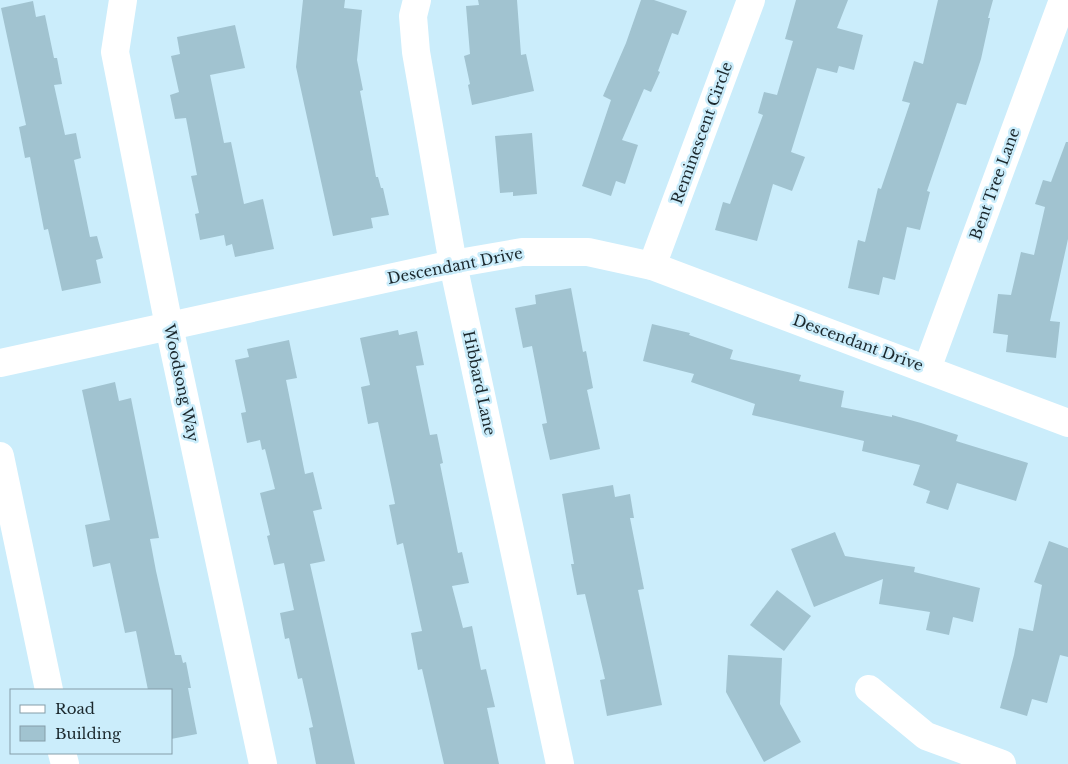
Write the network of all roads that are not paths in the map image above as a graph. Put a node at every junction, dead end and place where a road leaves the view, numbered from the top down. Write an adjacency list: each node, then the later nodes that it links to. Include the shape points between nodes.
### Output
1 (124, 0): 7 (street, Woodsong Way, via 115,52)
2 (417, 0): 5 (street, Hibbard Lane, via 414,16 416,52)
3 (751, 0): 6 (street, Reminescent Circle)
4 (1063, 0): 9 (street, Bent Tree Lane)
5 (454, 264): 6 (street, Descendant Drive, via 522,252 588,252); 7 (street, Descendant Drive); 15 (street, Hibbard Lane)
6 (652, 266): 9 (street, Descendant Drive)
7 (169, 326): 8 (street, Descendant Drive); 14 (street, Woodsong Way)
8 (0, 363)
9 (927, 369): 10 (street, Descendant Drive)
10 (1068, 423)
11 (0, 456): 13 (street)
12 (869, 688): 16 (street, via 926,736)
13 (49, 689)
14 (262, 764)
15 (560, 764)
16 (1002, 764)

